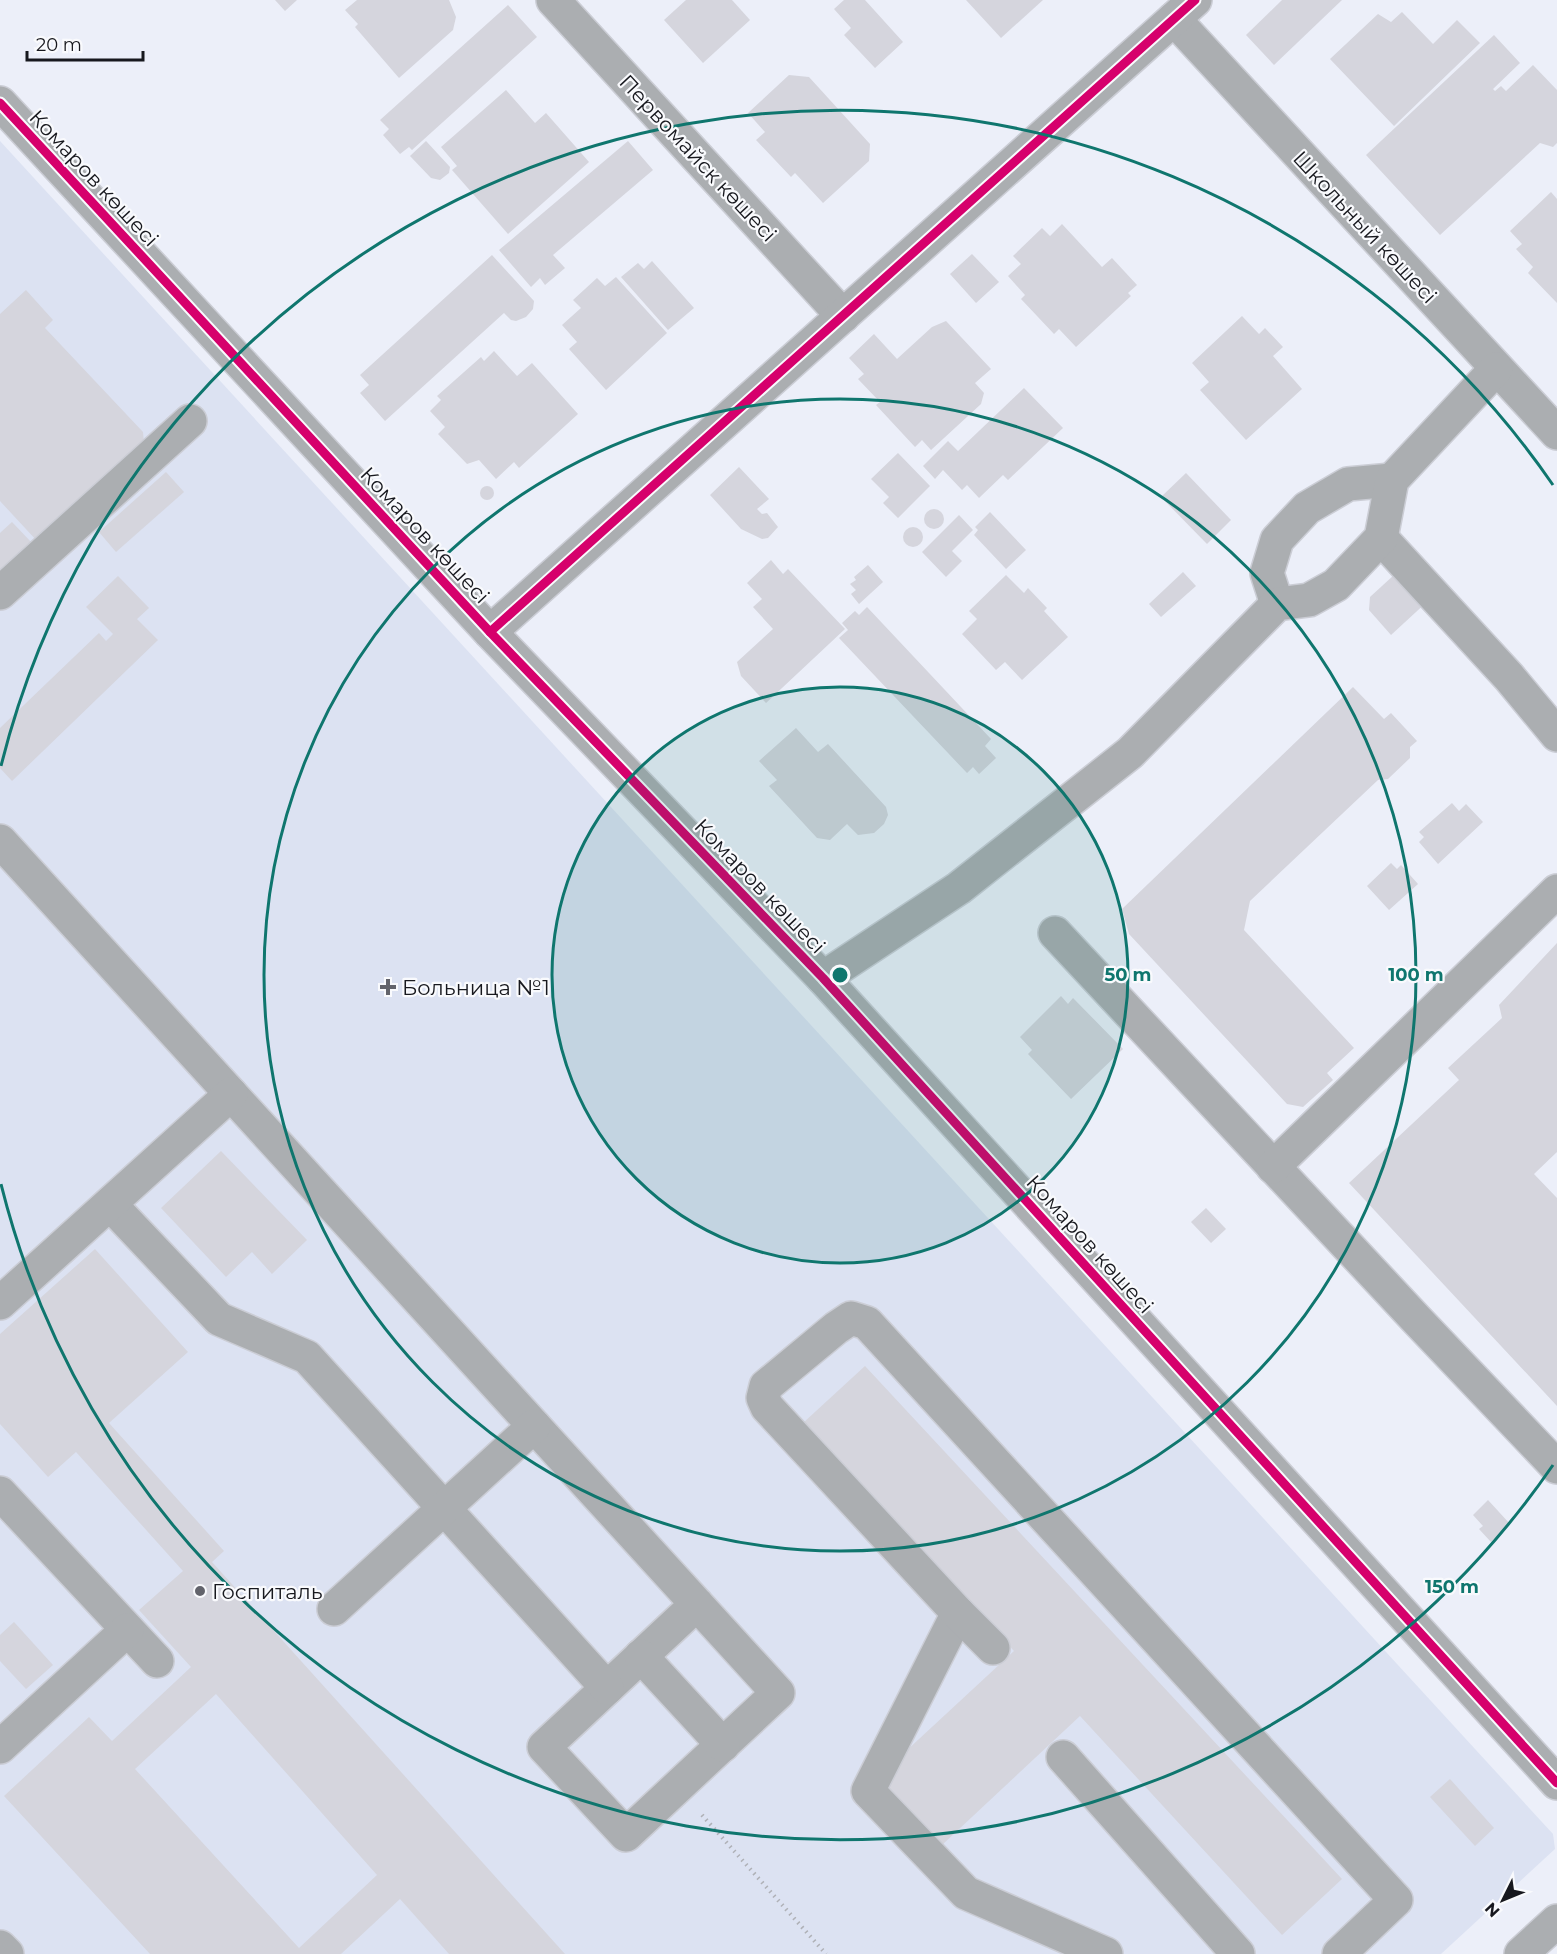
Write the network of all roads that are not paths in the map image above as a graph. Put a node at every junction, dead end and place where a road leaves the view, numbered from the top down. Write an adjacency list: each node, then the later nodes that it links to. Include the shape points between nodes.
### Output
1 (553, 0): 4 (street, Первомайск көшесі)
2 (1182, 7): 4 (street); 5 (street, Школьный көшесі)
3 (0, 103): 12 (street, Комаров көшесі)
4 (843, 316): 12 (street)
5 (1496, 369): 7 (street, Школьный көшесі); 8 (street)
6 (190, 421): 10 (street)
7 (1557, 433)
8 (1392, 480): 9 (street); 11 (street, via 1348,484 1307,508 1277,540 1267,573)
9 (1381, 538): 11 (street, via 1336,585 1309,600); 13 (street)
10 (0, 593)
11 (1277, 604): 17 (street, via 1130,753 959,888)
12 (490, 632): 17 (street, Комаров көшесі)
13 (1557, 735)
14 (0, 841): 18 (street)
15 (1557, 891): 19 (street)
16 (1055, 933): 19 (street)
17 (823, 978): 37 (street, Комаров көшесі)
18 (231, 1094): 20 (street); 22 (street)
19 (1273, 1167): 23 (street)
20 (110, 1204): 21 (street); 25 (street, via 219,1319 307,1357)
21 (0, 1303)
22 (534, 1426): 25 (street); 26 (street)
23 (1557, 1467)
24 (0, 1493): 29 (street)
25 (443, 1509): 27 (street); 33 (street)
26 (697, 1604): 31 (street); 34 (street, via 778,1693)
27 (334, 1609)
28 (958, 1613): 30 (street); 41 (street, via 868,1791 966,1893); 43 (street, via 767,1407 763,1398 766,1386 851,1318 867,1323 1396,1900)
29 (127, 1630): 32 (street); 35 (street)
30 (993, 1648)
31 (641, 1656): 33 (street); 34 (street)
32 (156, 1661)
33 (607, 1688): 34 (street, via 544,1747 626,1835)
34 (723, 1745)
35 (0, 1747)
36 (1063, 1757): 42 (street)
37 (1557, 1783)
38 (1557, 1921): 44 (street)
39 (0, 1947): 40 (street)
40 (7, 1954)
41 (1106, 1954)
42 (1238, 1954)
43 (1339, 1954)
44 (1521, 1954)

